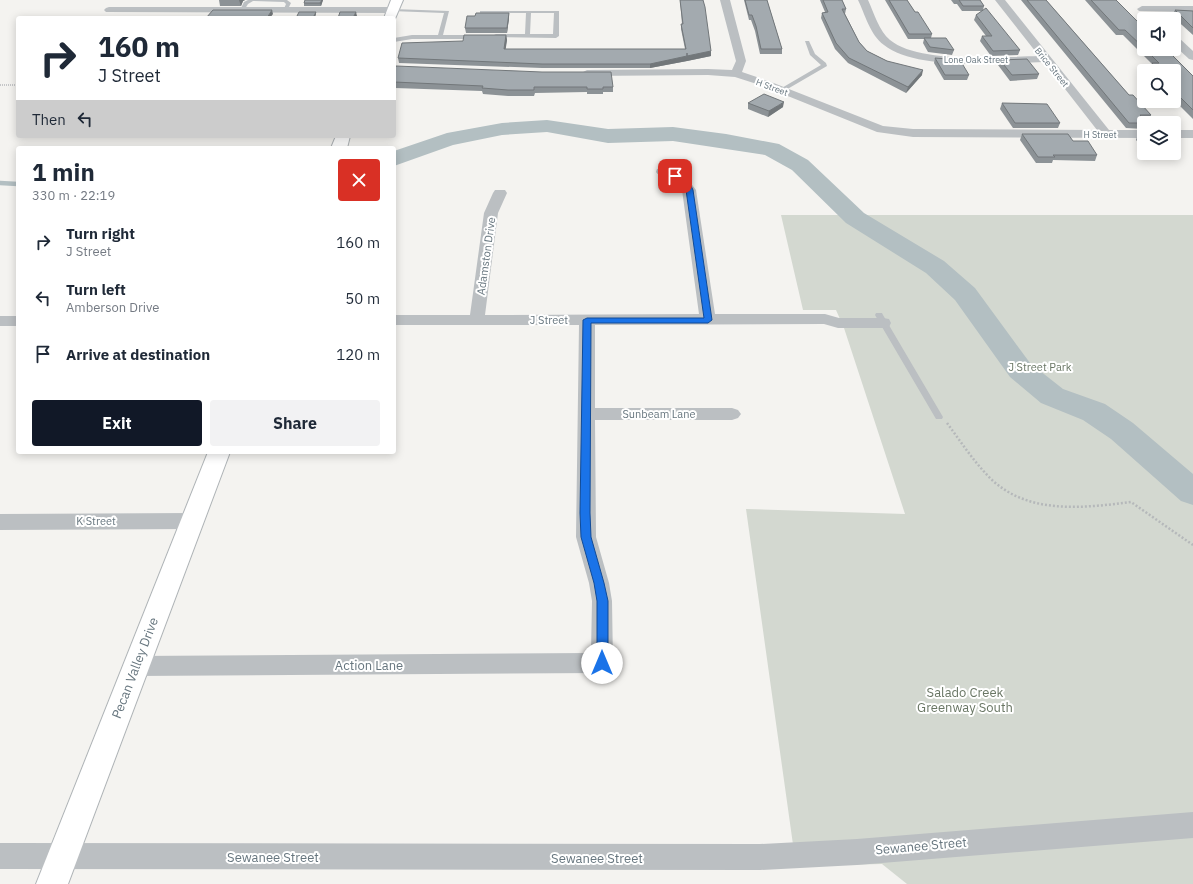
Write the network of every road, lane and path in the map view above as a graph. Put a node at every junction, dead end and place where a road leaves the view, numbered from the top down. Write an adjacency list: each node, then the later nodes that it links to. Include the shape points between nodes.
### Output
1 (725, 0): 22 (street, via 741,61)
2 (863, 0): 20 (street, Lone Oak Street, via 886,42 904,53 942,59)
3 (1000, 0): 20 (street, Brice Street)
4 (1133, 0): 5 (street)
5 (1142, 9): 6 (street); 11 (street)
6 (1193, 9)
7 (109, 10): 8 (street)
8 (393, 10): 14 (lane, via 447,12)
9 (482, 12): 10 (lane)
10 (529, 12): 13 (lane); 13 (lane, via 557,12 556,36)
11 (1145, 12)
12 (488, 36): 13 (lane)
13 (526, 36)
14 (440, 37): 15 (lane); 16 (lane)
15 (481, 37)
16 (396, 40)
17 (806, 42): 25 (lane, via 813,55 824,66)
18 (1181, 46): 19 (street)
19 (1193, 57)
20 (1045, 59): 26 (street, Brice Street)
21 (574, 73): 22 (street, H Street)
22 (736, 74): 25 (street, H Street)
23 (0, 85): 24 (path)
24 (16, 85)
25 (782, 90): 26 (street, H Street, via 870,125 898,132)
26 (1106, 134): 27 (street, H Street)
27 (1137, 134)
28 (1181, 134): 29 (street)
29 (1193, 134)
30 (662, 172): 36 (street, via 686,182 689,190)
31 (500, 193): 34 (street, Adamston Drive, via 491,213)
32 (881, 319): 36 (street, J Street, via 838,323 825,320); 41 (lane)
33 (396, 320): 34 (street, J Street)
34 (477, 320): 35 (street, J Street)
35 (587, 320): 36 (street, J Street); 39 (street)
36 (708, 320)
37 (0, 321): 38 (street)
38 (16, 321)
39 (586, 414): 40 (street, Sunbeam Lane); 46 (street, Action Lane, via 586,537 602,601 602,663)
40 (732, 414)
41 (939, 417): 45 (path, via 946,422 997,485 1013,495 1030,502 1053,506 1095,507 1131,502)
42 (218, 454): 43 (main road, Pecan Valley Drive)
43 (192, 521): 44 (street, K Street); 46 (main road, Pecan Valley Drive)
44 (0, 522)
45 (1193, 545)
46 (135, 666): 49 (main road, Pecan Valley Drive)
47 (1193, 825): 49 (street, Sewanee Street, via 857,852 760,857)
48 (0, 856): 49 (street, Sewanee Street)
49 (63, 856): 50 (main road, Pecan Valley Drive)
50 (52, 884)

